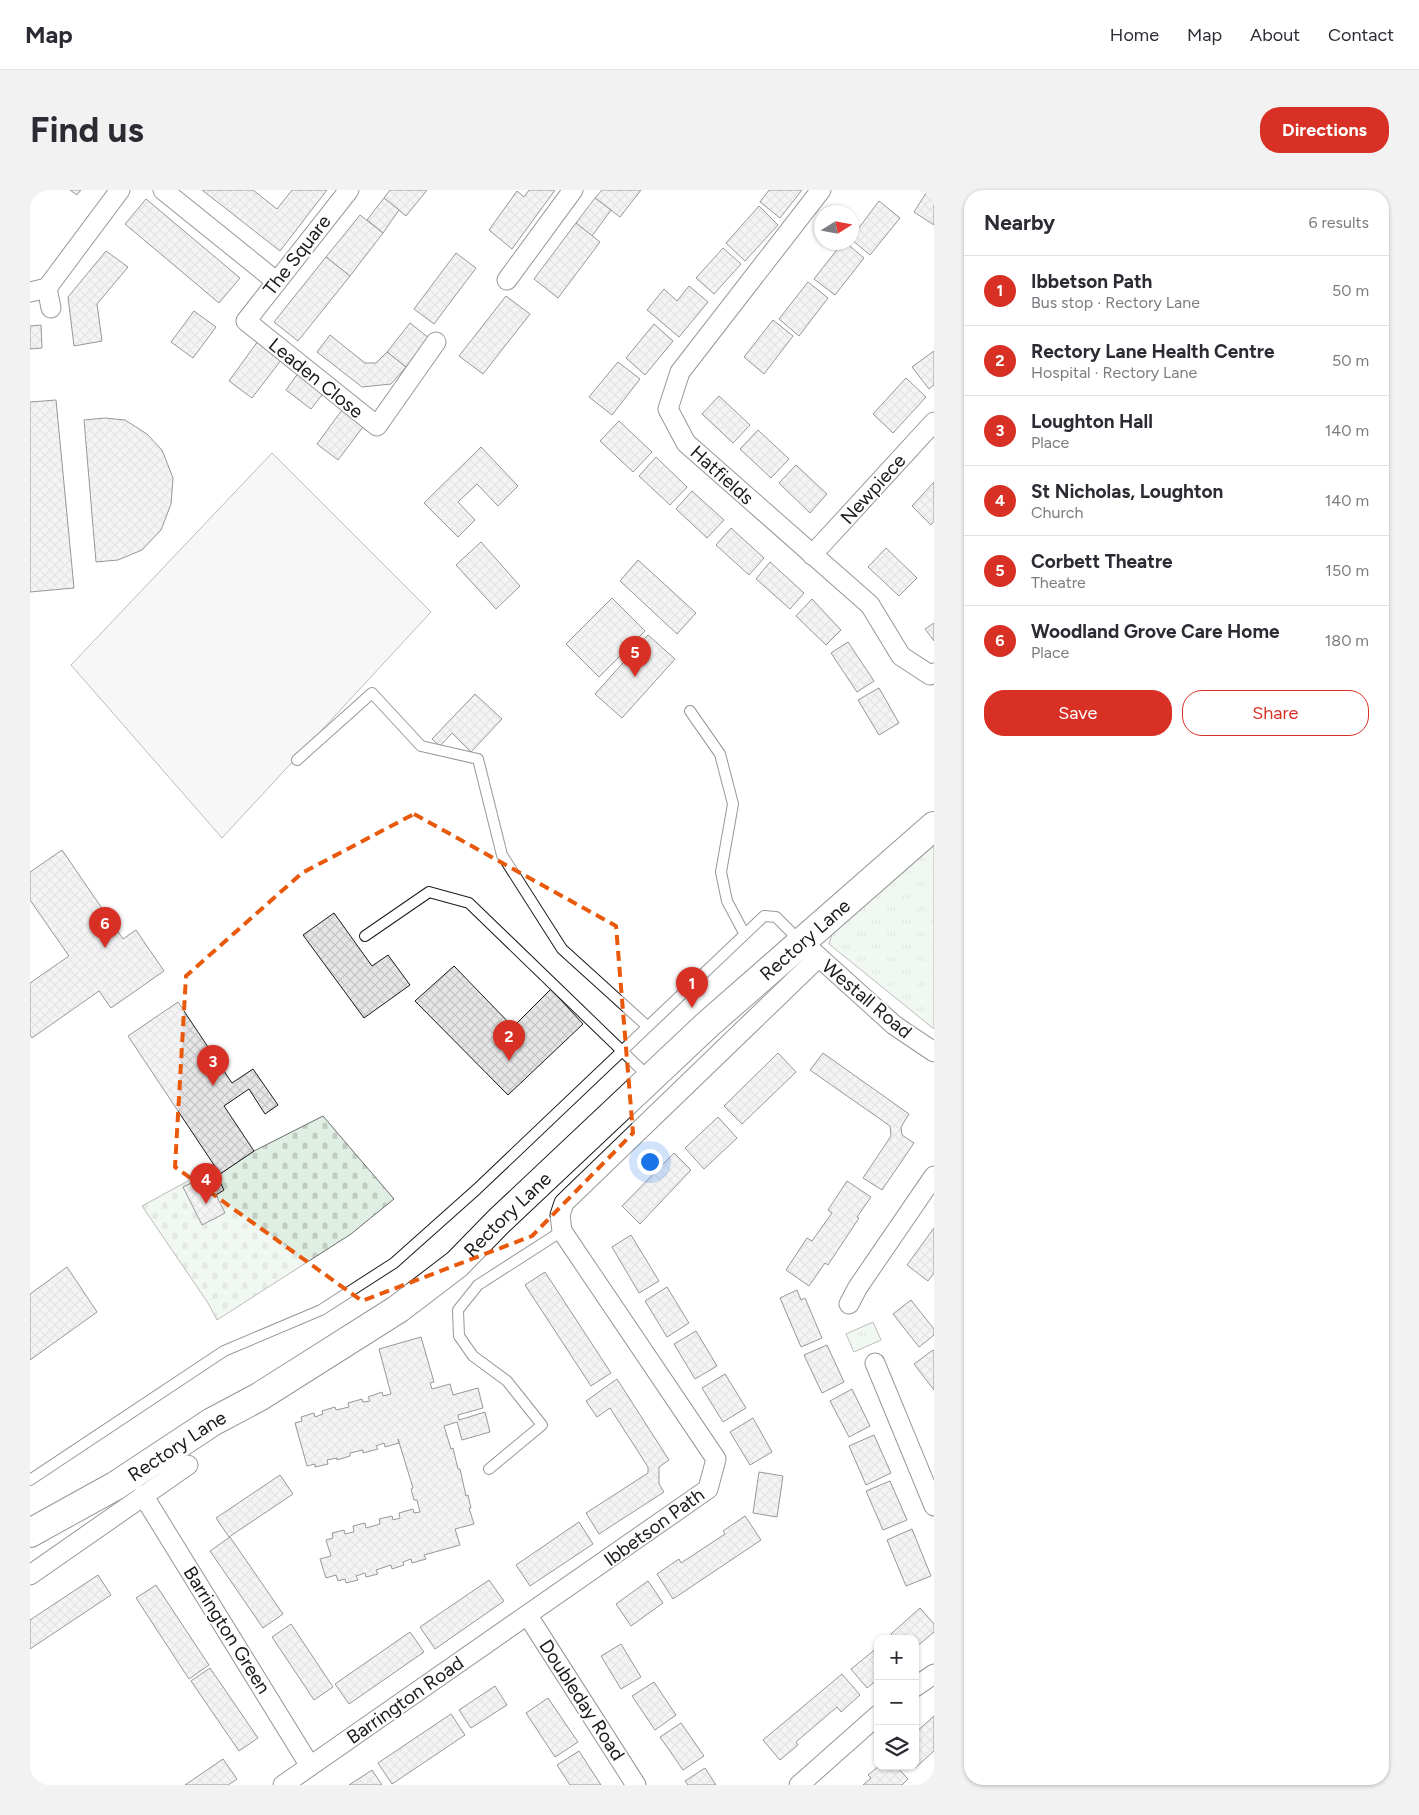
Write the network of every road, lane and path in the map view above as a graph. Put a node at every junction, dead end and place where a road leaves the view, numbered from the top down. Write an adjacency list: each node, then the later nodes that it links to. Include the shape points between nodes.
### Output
1 (120, 190): 8 (street)
2 (163, 190): 7 (street)
3 (349, 190): 7 (street, The Square)
4 (573, 190): 6 (street)
5 (821, 190): 13 (street, Hatfields, via 680,372 668,409 686,443)
6 (507, 280)
7 (277, 282): 10 (street, The Square)
8 (39, 290): 9 (street)
9 (51, 308)
10 (246, 321): 11 (street, Leaden Close, via 377,426)
11 (436, 342)
12 (934, 422): 13 (street, Newpiece)
13 (812, 555): 14 (street, Hatfields, via 870,605 901,656 930,675)
14 (934, 673)
15 (690, 711): 18 (lane, via 720,754 733,804 721,872 727,901)
16 (296, 760): 21 (lane, via 372,694 421,746 478,759 502,855 562,949)
17 (934, 826): 20 (main road, Rectory Lane)
18 (744, 933): 20 (lane, via 764,916 776,917); 21 (lane)
19 (365, 936): 22 (lane, via 429,892 469,903)
20 (806, 948): 23 (street, Westall Road, via 894,1025); 24 (main road, Rectory Lane, via 707,1026); 26 (street, via 564,1203 560,1215)
21 (648, 1026): 22 (lane)
22 (620, 1051): 24 (lane); 31 (lane, via 477,1189 394,1263 321,1310 224,1351)
23 (934, 1052)
24 (650, 1079): 34 (main road, Rectory Lane, via 457,1264 398,1309 259,1397 212,1422 115,1486)
25 (934, 1176): 27 (street)
26 (562, 1231): 30 (lane, via 478,1285 458,1310 459,1336 473,1356 507,1381 542,1425); 36 (street, Ibbetson Path, via 716,1459 708,1489)
27 (849, 1304)
28 (875, 1363): 33 (street)
29 (188, 1465): 32 (street)
30 (489, 1469)
31 (30, 1480)
32 (144, 1495): 35 (street); 40 (street, Barrington Green)
33 (934, 1506)
34 (30, 1533)
35 (30, 1575)
36 (528, 1616): 40 (street, Barrington Road); 42 (street, Doubleday Road)
37 (934, 1674): 38 (street)
38 (919, 1684)
39 (874, 1719): 43 (street)
40 (310, 1766): 41 (street, Barrington Road)
41 (283, 1785)
42 (636, 1785)
43 (799, 1785)

